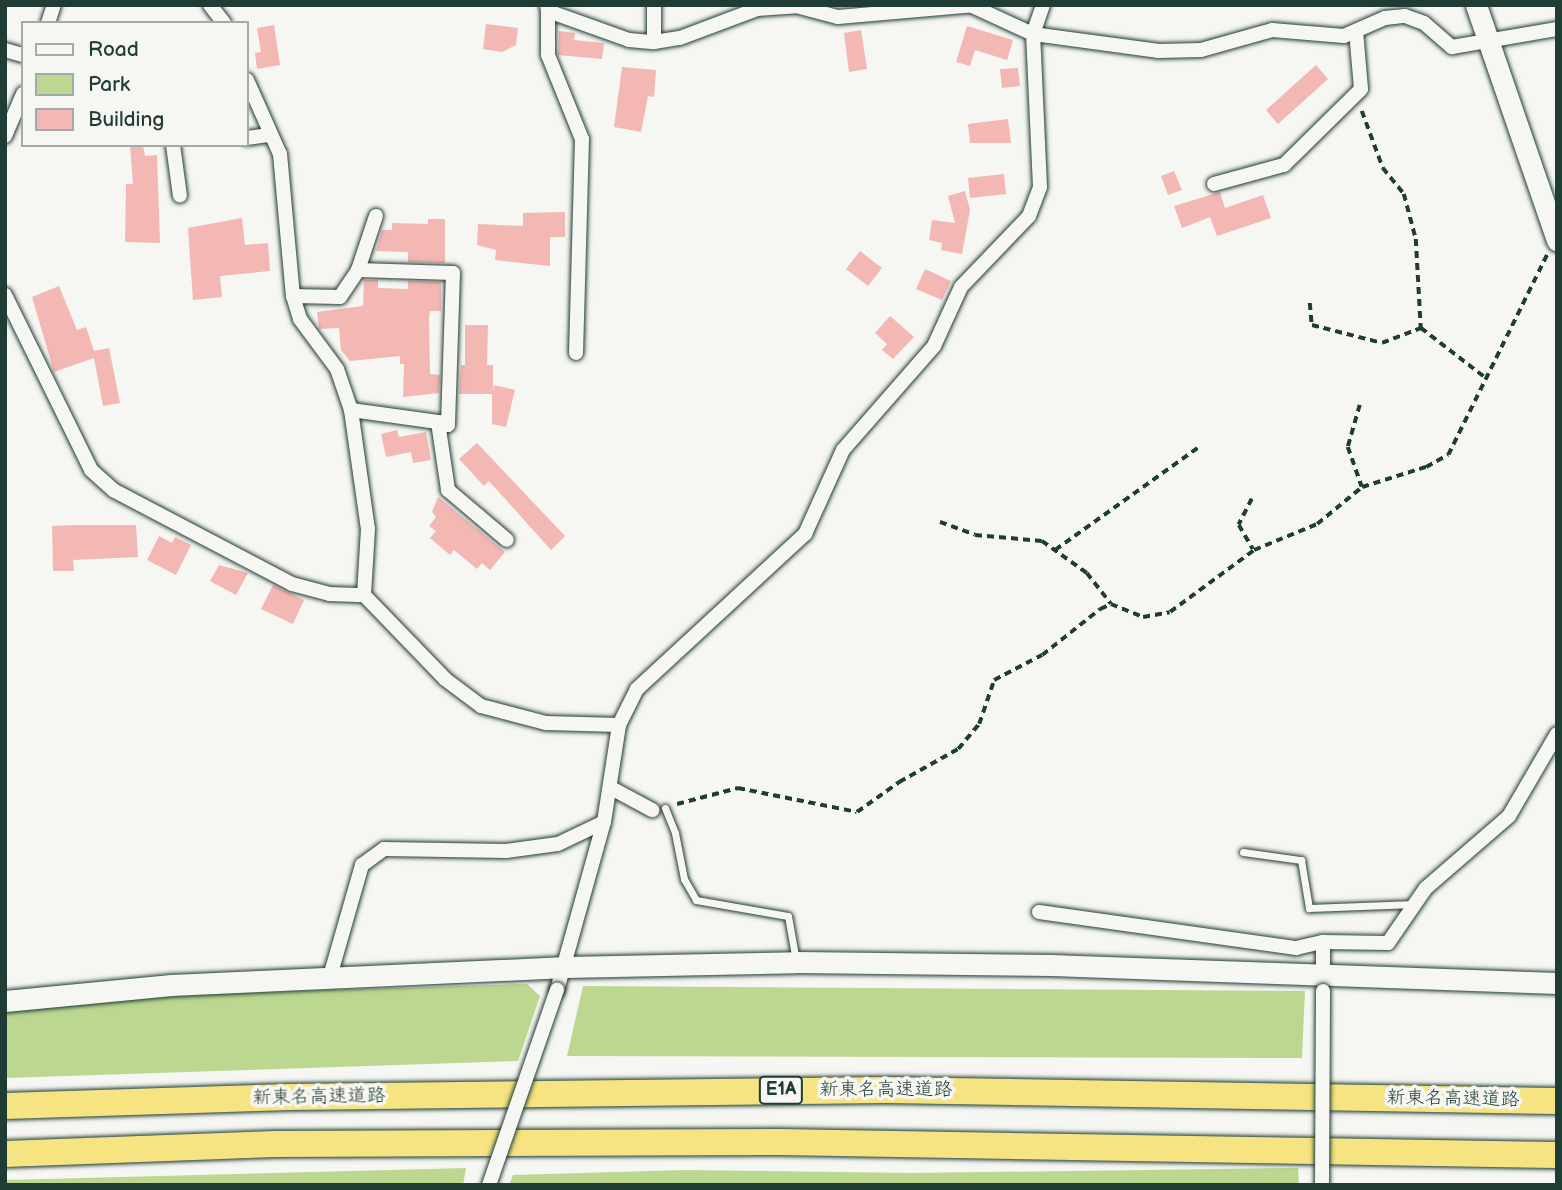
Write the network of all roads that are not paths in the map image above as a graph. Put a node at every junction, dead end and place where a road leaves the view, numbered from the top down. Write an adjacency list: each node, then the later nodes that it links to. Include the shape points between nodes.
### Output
1 (210, 5): 8 (street)
2 (654, 5): 13 (street)
3 (1043, 5): 11 (street)
4 (1476, 5): 12 (street)
5 (973, 6): 6 (street, via 838,18); 11 (street)
6 (808, 7): 13 (street, via 757,9 680,38)
7 (547, 8): 13 (street, via 629,40); 27 (street, via 548,55 582,139)
8 (222, 21)
9 (1557, 29): 12 (street)
10 (1356, 31): 11 (street, via 1344,36 1272,30 1201,50 1158,51); 12 (street, via 1385,18 1405,16 1424,23 1452,47); 20 (street, via 1361,89 1284,165)
11 (1033, 34): 32 (street, via 1040,187 1029,216 961,287 934,346 843,450 805,534 637,689)
12 (1486, 39): 23 (street)
13 (654, 42)
14 (248, 83): 17 (street)
15 (21, 99): 16 (street)
16 (5, 135)
17 (268, 135): 18 (street); 26 (street, via 279,154)
18 (248, 138)
19 (173, 147): 21 (street)
20 (1214, 184)
21 (180, 196)
22 (376, 216): 24 (street)
23 (1556, 238)
24 (358, 270): 26 (street, via 340,297); 29 (street, via 453,273 448,425)
25 (5, 295): 31 (street, via 91,470 113,489 292,584 329,594)
26 (293, 296): 28 (street, via 300,319 337,369)
27 (576, 353)
28 (351, 410): 29 (street); 31 (street, via 368,529)
29 (438, 422): 30 (street, via 448,490)
30 (507, 540)
31 (364, 595): 32 (street, via 445,679 481,706 546,723)
32 (619, 725): 34 (street)
33 (1557, 734): 38 (street, via 1509,816 1426,888)
34 (611, 788): 35 (street); 36 (street)
35 (658, 809): 41 (lane, via 676,833 684,879 696,900 788,916)
36 (604, 822): 42 (street); 43 (street, via 558,844 506,851 384,849 362,864)
37 (1243, 852): 38 (lane, via 1301,860 1309,908)
38 (1415, 904): 40 (street, via 1388,943)
39 (1039, 912): 40 (street, via 1296,948)
40 (1323, 942): 44 (street)
41 (796, 962): 42 (street); 44 (street)
42 (566, 967): 43 (street); 51 (street, bridge)
43 (329, 979): 46 (street, via 171,985)
44 (1323, 982): 45 (street); 52 (street, bridge)
45 (1557, 983)
46 (5, 1001)
47 (1557, 1101): 48 (highway, 新東名高速道路 / E1A, via 886,1090 289,1097)
48 (5, 1106)
49 (5, 1154): 50 (highway, via 275,1144 779,1142)
50 (1557, 1154)
51 (489, 1185)
52 (1322, 1185)

